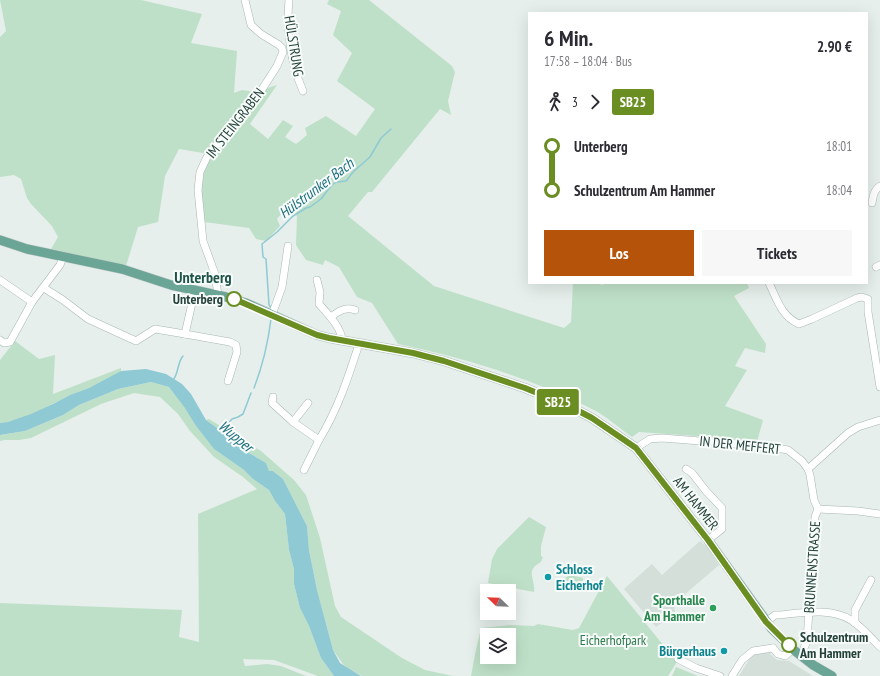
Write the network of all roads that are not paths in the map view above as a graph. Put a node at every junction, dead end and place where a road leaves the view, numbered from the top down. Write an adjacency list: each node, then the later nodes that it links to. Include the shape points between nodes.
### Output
1 (245, 0): 14 (street, IM STEINGRABEN, via 251,25 279,45 282,52 277,66 258,94 207,157 200,172 198,190 203,241 215,274)
2 (289, 0): 3 (street, HÜLSTRUNG, via 288,24 296,75)
3 (303, 91)
4 (880, 186): 5 (street, via 876,188)
5 (872, 203)
6 (0, 240): 8 (main road)
7 (288, 246): 17 (street, via 282,287)
8 (63, 257): 12 (street); 13 (main road, via 122,269)
9 (0, 280): 15 (street)
10 (317, 280): 18 (street, via 319,304)
11 (769, 284): 24 (street, via 785,314 799,324 857,298 868,299)
12 (44, 288): 15 (street); 19 (street, via 88,319 136,341 155,329)
13 (195, 290): 14 (main road); 19 (street)
14 (218, 295): 17 (main road, via 246,303)
15 (32, 302): 20 (street, via 10,342 4,343)
16 (355, 310): 18 (street, via 346,309)
17 (272, 315): 21 (main road, via 317,335)
18 (331, 317): 21 (street, via 342,336)
19 (185, 334): 23 (street, via 230,342 236,346 237,352)
20 (0, 340)
21 (342, 341): 22 (main road)
22 (359, 344): 29 (street, via 341,397); 30 (main road, AM HAMMER, via 444,361 516,385 592,418)
23 (228, 381)
24 (880, 384)
25 (274, 397): 28 (street, via 272,404)
26 (308, 403): 28 (street)
27 (880, 420): 32 (street, via 848,433)
28 (293, 422): 29 (street)
29 (319, 440): 33 (street)
30 (636, 448): 32 (street, IN DER MEFFERT, via 650,439 662,438 765,446 788,450); 36 (main road, AM HAMMER)
31 (686, 469): 36 (street, via 722,508 722,529)
32 (808, 469): 34 (street)
33 (304, 470)
34 (818, 509): 35 (street); 38 (street, BRUNNENSTRASSE, via 815,517)
35 (880, 514)
36 (708, 540): 39 (main road, AM HAMMER)
37 (871, 580): 40 (street, via 855,610)
38 (809, 612): 39 (street, via 775,615); 40 (street, via 844,616); 44 (street, BRUNNENSTRASSE, via 807,641)
39 (766, 622): 41 (main road, AM HAMMER)
40 (855, 623): 42 (street)
41 (781, 638): 43 (street); 45 (main road, AM HAMMER)
42 (880, 647)
43 (773, 648): 45 (street, via 778,654 785,656); 48 (street, via 753,651 742,660)
44 (804, 648)
45 (793, 649): 49 (main road, AM HAMMER)
46 (678, 659): 47 (street)
47 (720, 676)
48 (732, 676)
49 (832, 676)

